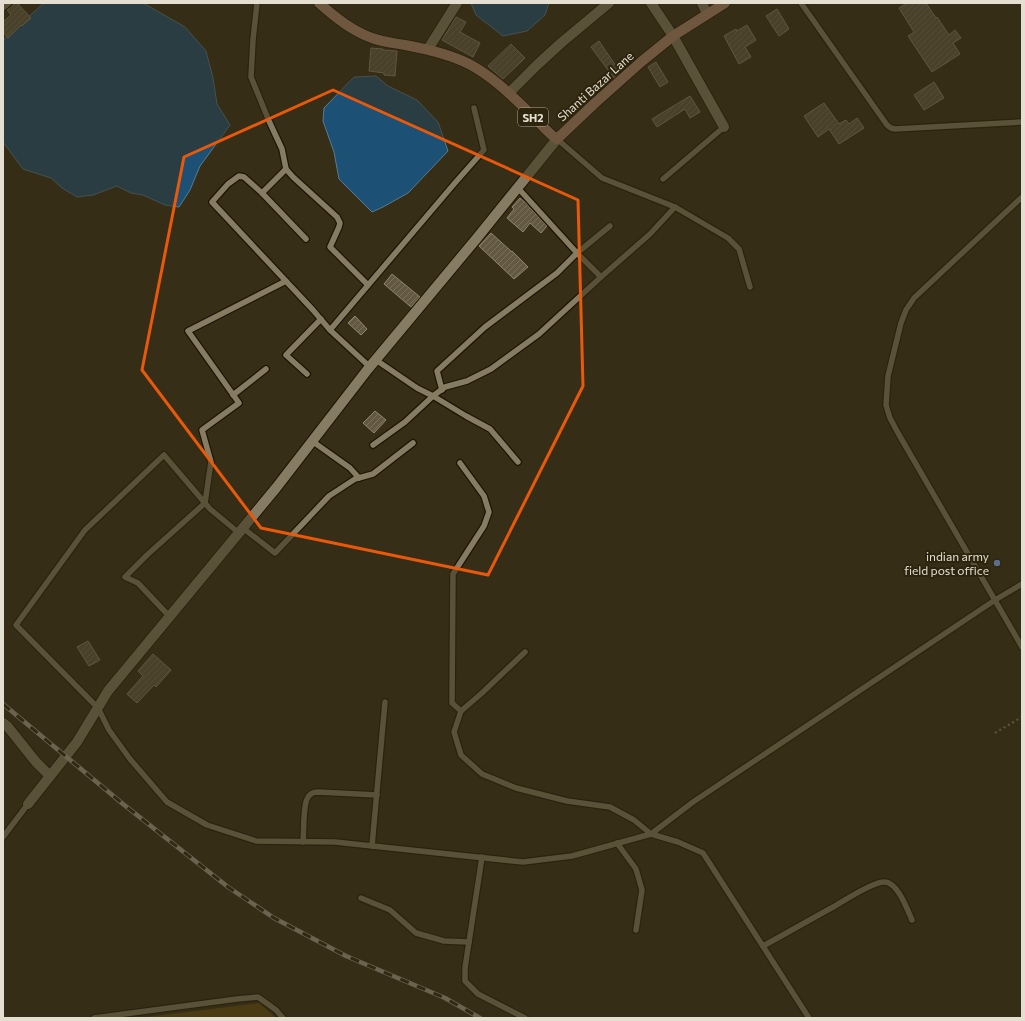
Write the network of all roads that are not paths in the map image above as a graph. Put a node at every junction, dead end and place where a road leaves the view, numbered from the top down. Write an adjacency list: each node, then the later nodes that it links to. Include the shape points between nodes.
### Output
1 (9, 3): 10 (lane)
2 (258, 3): 19 (lane, via 251,77 282,150)
3 (319, 3): 13 (main road, Shanti Bazar Lane / SH2, via 347,25 373,39)
4 (457, 3): 13 (street)
5 (609, 3): 14 (street, via 551,52)
6 (651, 3): 12 (street)
7 (702, 3): 11 (street)
8 (725, 3): 11 (main road, Shanti Bazar Lane / SH2)
9 (801, 3): 16 (lane, via 891,128)
10 (3, 8)
11 (707, 14): 12 (main road, Shanti Bazar Lane / SH2)
12 (673, 36): 17 (street); 18 (main road, Shanti Bazar Lane / SH2, via 615,84)
13 (428, 49): 14 (main road, Shanti Bazar Lane / SH2, via 469,64)
14 (508, 93): 18 (main road, Shanti Bazar Lane / SH2)
15 (474, 108): 30 (lane, via 484,150)
16 (1022, 122)
17 (724, 127): 20 (lane)
18 (557, 139): 21 (street); 24 (lane, via 602,178)
19 (286, 169): 22 (lane); 30 (lane, via 337,217 340,223 330,248)
20 (663, 178)
21 (518, 188): 27 (lane); 34 (street)
22 (262, 193): 26 (lane); 29 (lane, via 244,177 239,176 212,202)
23 (1022, 197): 49 (lane, via 914,298 901,323 886,390 886,405 890,418)
24 (675, 207): 28 (lane, via 650,234); 31 (lane, via 728,238 739,249)
25 (610, 226): 27 (lane)
26 (306, 239)
27 (577, 253): 28 (lane); 37 (lane, via 557,273 485,327 437,371)
28 (601, 277): 37 (lane, via 539,334 492,368)
29 (286, 281): 32 (lane); 38 (lane, via 188,332)
30 (368, 285): 33 (lane)
31 (750, 287)
32 (321, 319): 33 (lane); 36 (lane, via 286,355)
33 (330, 330): 34 (lane)
34 (373, 364): 39 (lane); 40 (street)
35 (266, 369): 38 (lane)
36 (307, 374)
37 (442, 390): 39 (lane)
38 (234, 395): 46 (lane, via 239,403 202,430 211,462)
39 (433, 396): 42 (lane, via 405,422); 43 (lane, via 490,429)
40 (312, 441): 45 (lane); 47 (street)
41 (412, 443): 45 (lane, via 373,474)
42 (373, 445)
43 (518, 462)
44 (460, 463): 55 (lane, via 484,496 489,512 484,526 453,574 452,703)
45 (360, 478): 47 (lane, via 329,496 275,553)
46 (204, 503): 47 (lane); 50 (lane, via 125,576 138,583); 54 (lane, via 164,455 85,530 16,625)
47 (241, 530): 50 (street)
48 (1022, 584): 49 (lane)
49 (995, 600): 51 (lane); 60 (lane, via 693,802)
50 (170, 616): 54 (street, via 108,691)
51 (1022, 647)
52 (525, 652): 55 (lane)
53 (385, 702): 58 (lane)
54 (98, 708): 57 (street, via 77,742); 62 (lane, via 109,730 168,802 207,825 256,841)
55 (461, 711): 60 (lane, via 454,732 461,755 482,774 516,788 567,801 610,808 634,820)
56 (3, 723): 57 (street)
57 (50, 776): 59 (street)
58 (377, 795): 62 (lane, via 314,792 308,797 305,808); 64 (lane)
59 (28, 804): 61 (lane)
60 (651, 834): 63 (lane); 70 (lane, via 702,853)
61 (3, 837)
62 (303, 842): 64 (lane)
63 (617, 844): 65 (lane, via 572,856 523,862); 68 (lane, via 636,869 642,890)
64 (372, 846): 65 (lane)
65 (482, 857): 69 (lane)
66 (361, 898): 69 (lane, via 390,910 416,933 444,941)
67 (912, 920): 70 (lane, via 893,885 885,882 876,883)
68 (636, 930)
69 (469, 942): 73 (lane, via 465,981 478,994)
70 (763, 946): 74 (lane)
71 (94, 1018): 72 (lane, via 258,997)
72 (283, 1018)
73 (525, 1018)
74 (809, 1018)

